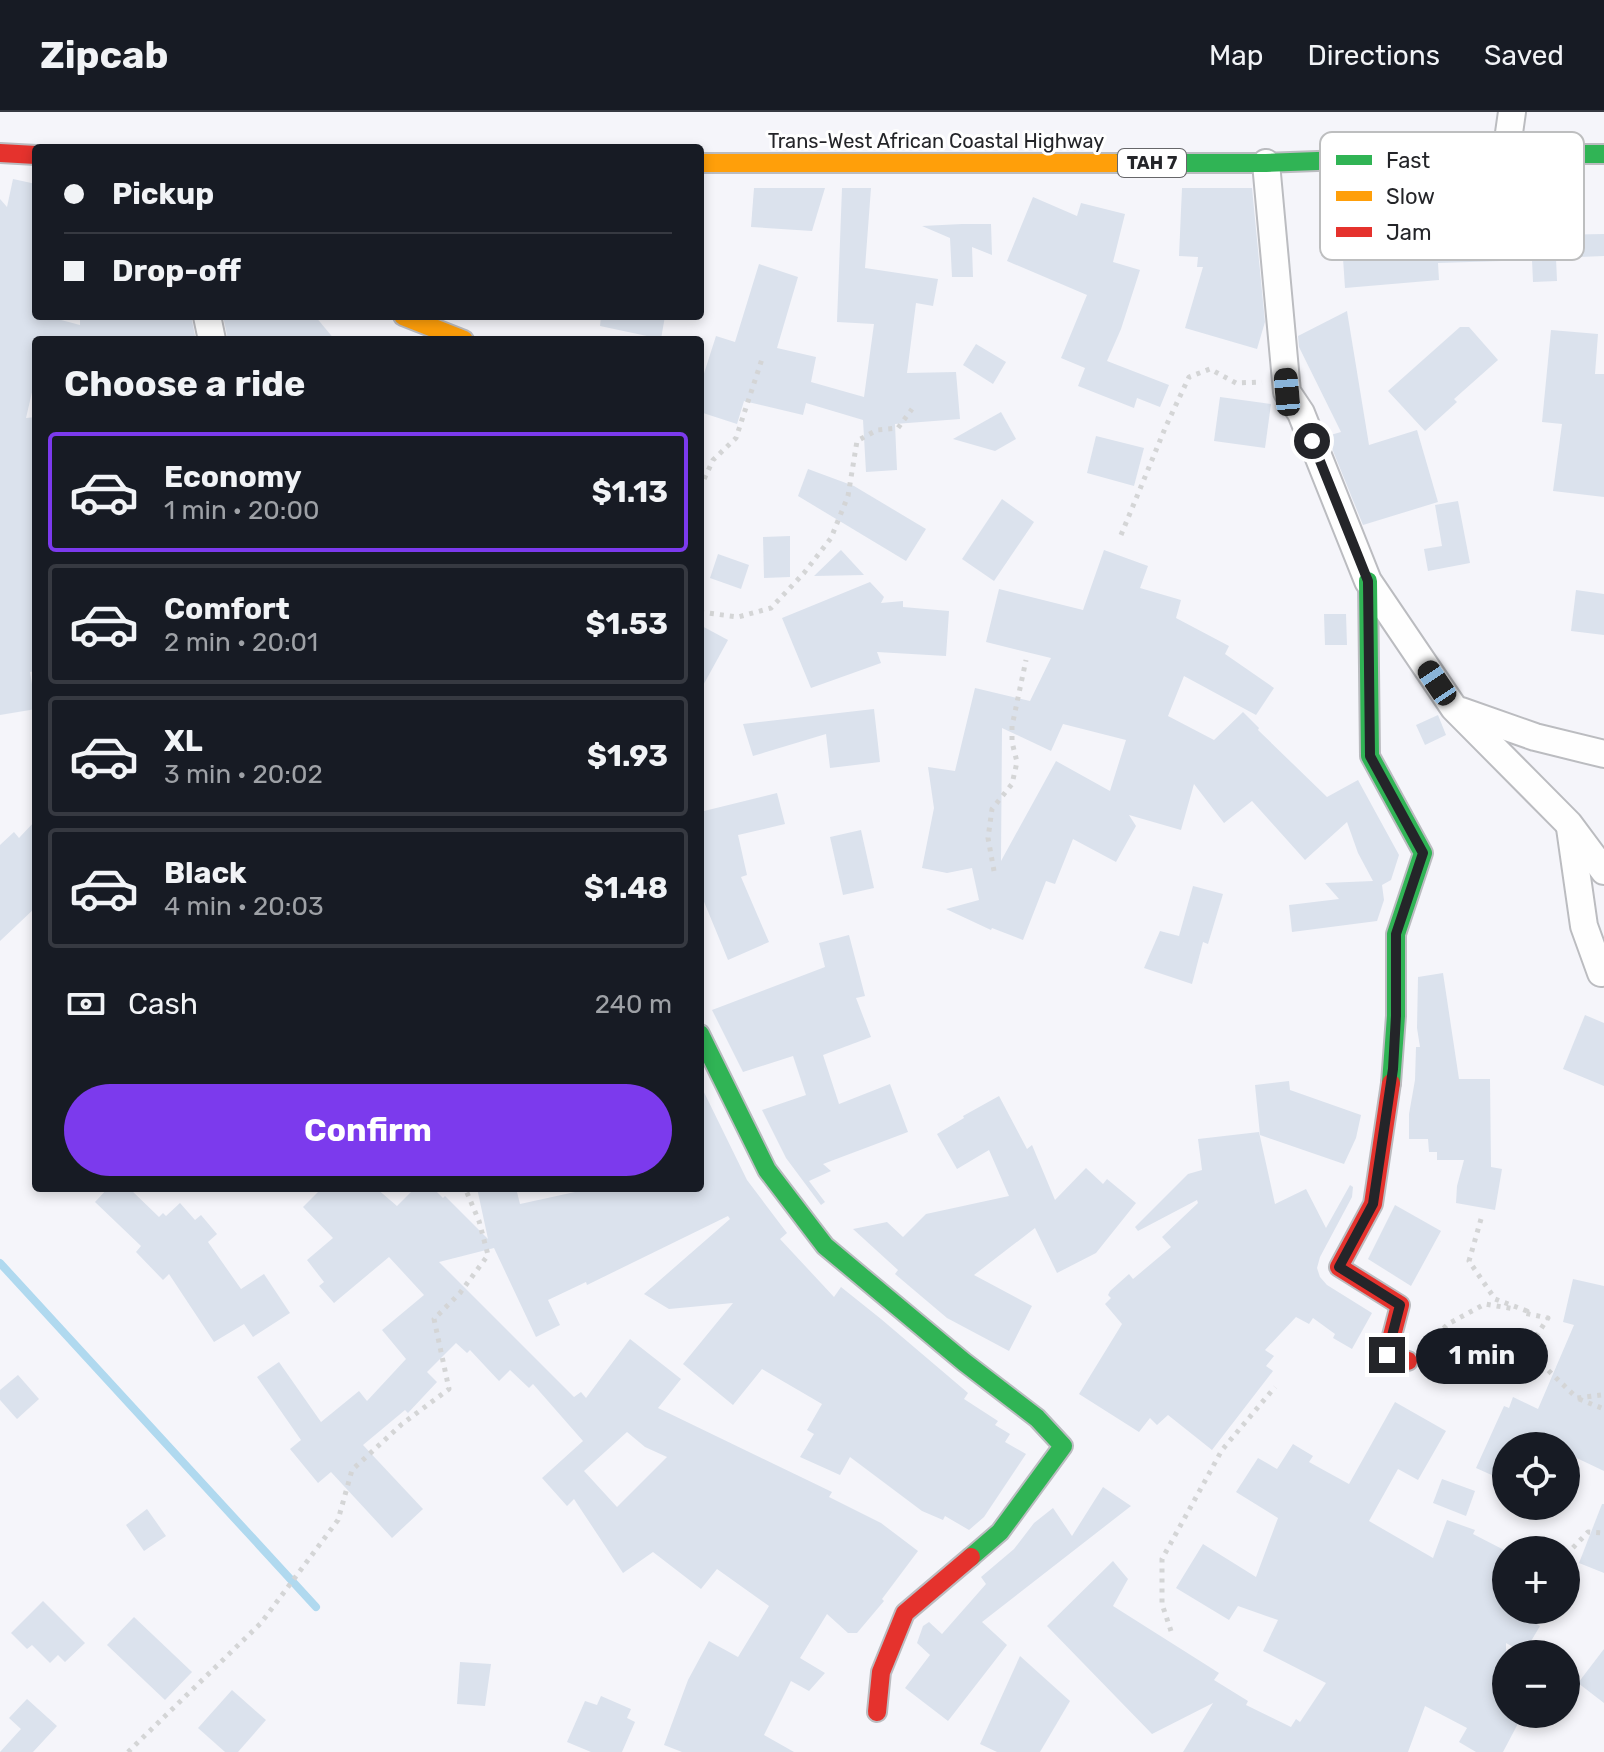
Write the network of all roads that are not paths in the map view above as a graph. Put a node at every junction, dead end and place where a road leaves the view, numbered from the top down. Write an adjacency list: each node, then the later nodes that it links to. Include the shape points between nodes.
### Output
1 (1512, 112): 2 (street)
2 (1509, 132)
3 (0, 153): 4 (main road)
4 (32, 155)
5 (1320, 161): 7 (main road, Trans-West African Coastal Highway / TAH 7)
6 (704, 163): 7 (main road, Trans-West African Coastal Highway / TAH 7)
7 (1266, 163): 10 (street, via 1287,392 1301,413)
8 (413, 320): 9 (main road)
9 (454, 336)
10 (1368, 581): 11 (street); 17 (main road, via 1370,756 1423,853 1396,934 1393,1069 1373,1204 1339,1267 1400,1305 1387,1355)
11 (1454, 708): 12 (street); 13 (street)
12 (1604, 754)
13 (1569, 824): 14 (street); 15 (street, via 1584,926)
14 (1604, 871)
15 (1601, 973)
16 (704, 1042): 18 (main road, via 767,1170 825,1246 1037,1418 1063,1446 1000,1532 905,1613 881,1672)
17 (1408, 1361)
18 (877, 1712)

